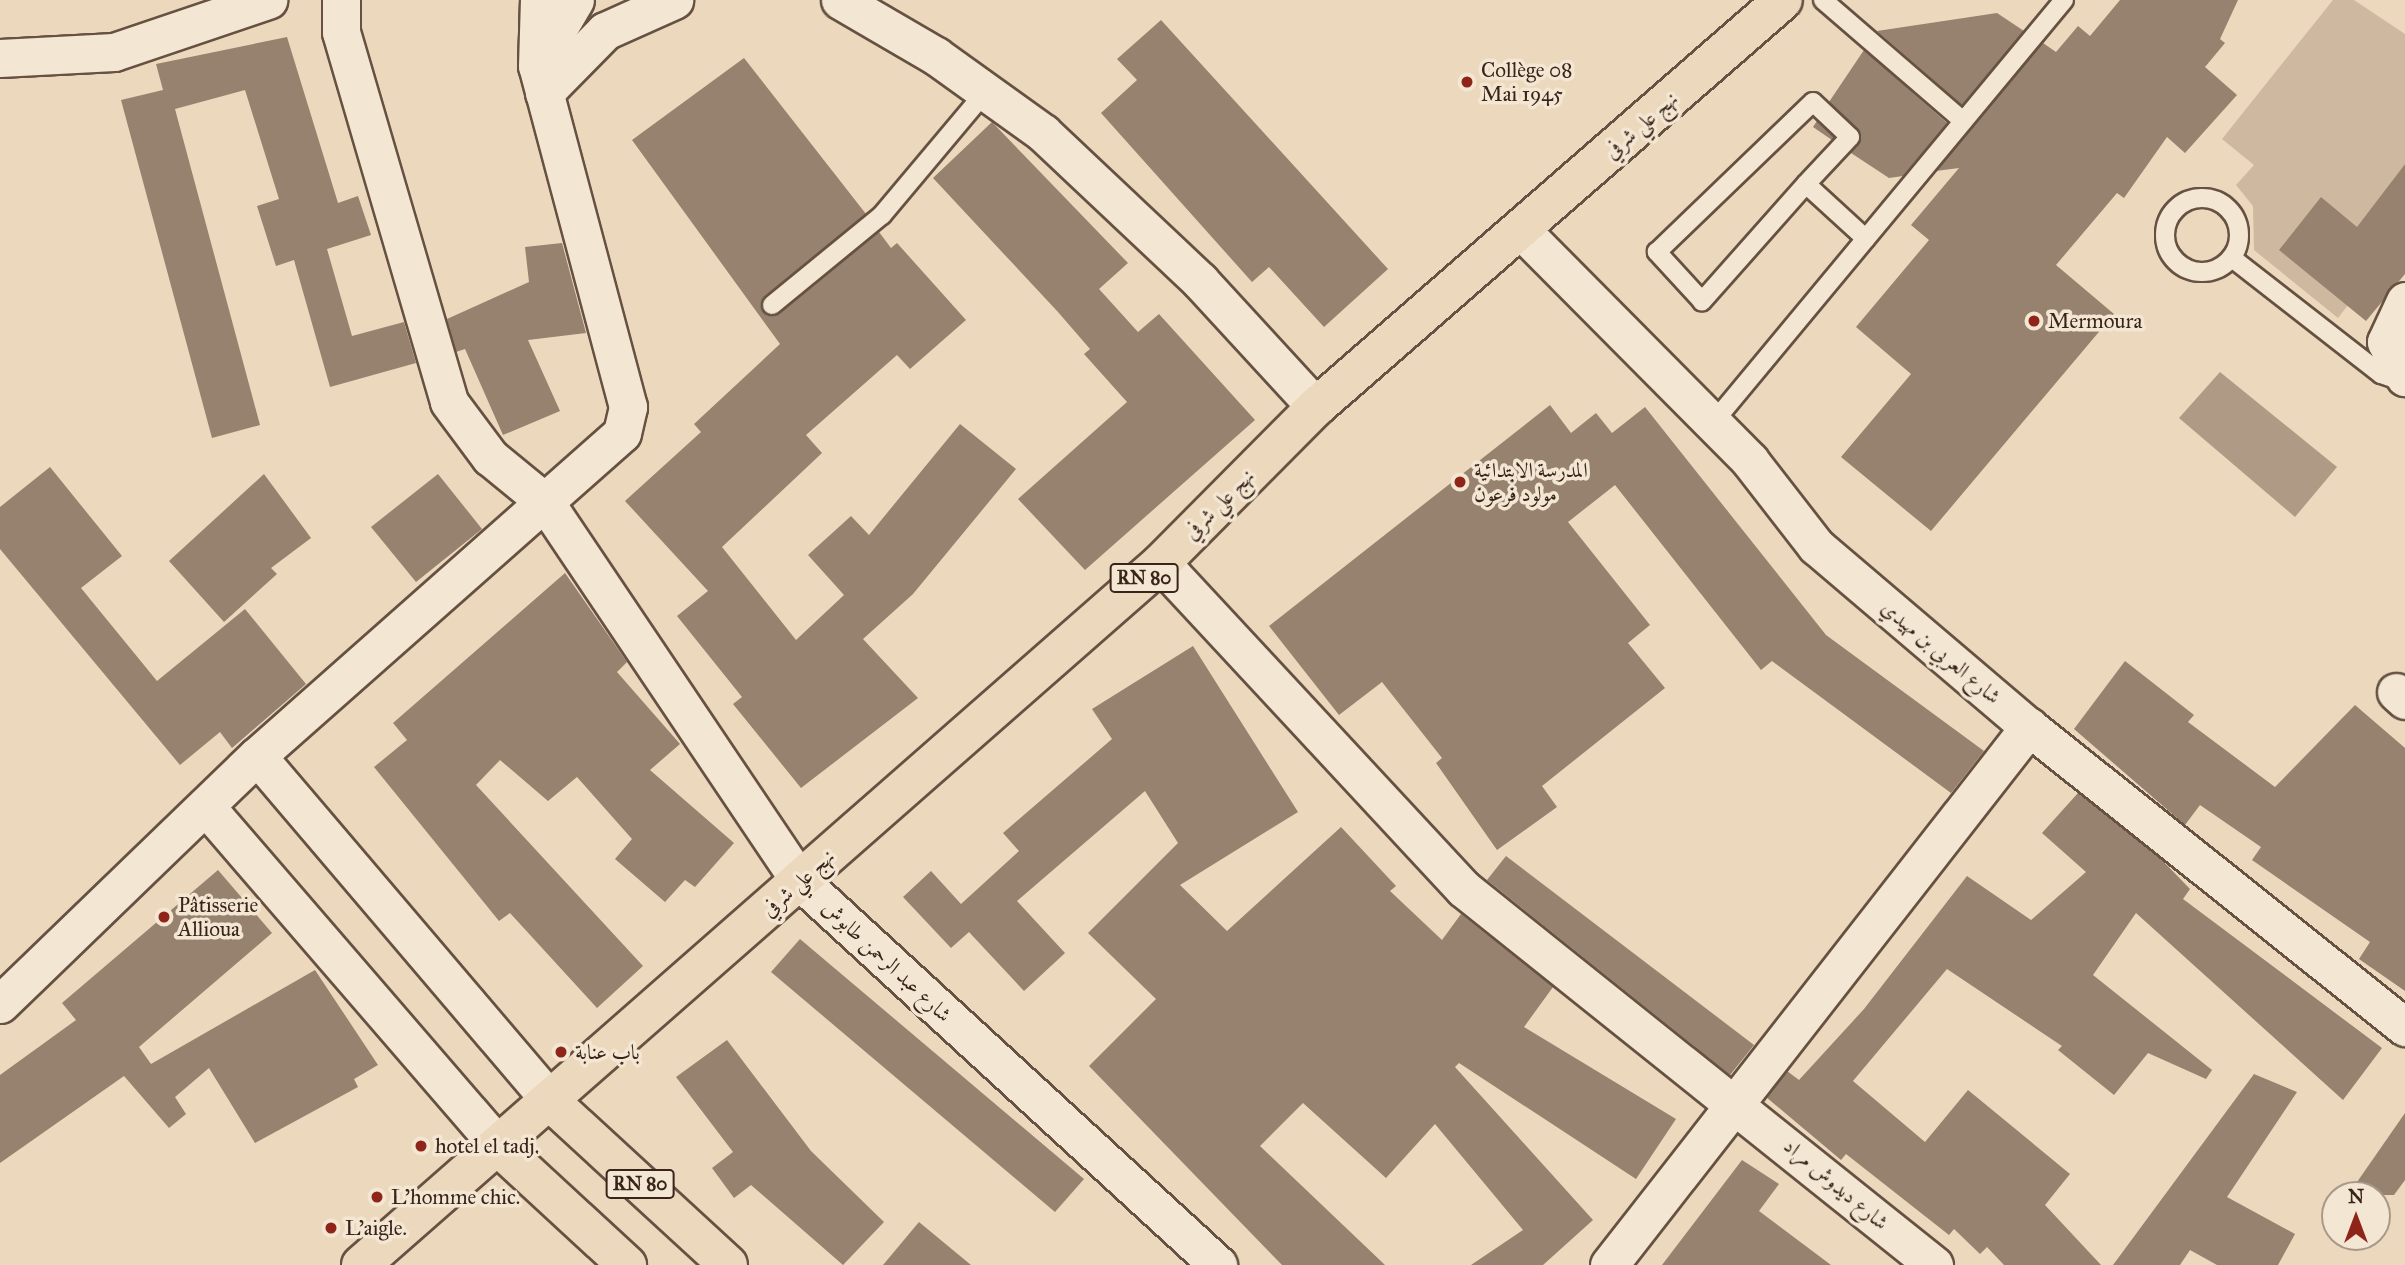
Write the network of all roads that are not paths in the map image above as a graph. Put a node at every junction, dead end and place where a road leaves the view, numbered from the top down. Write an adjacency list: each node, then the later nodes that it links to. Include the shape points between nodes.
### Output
1 (268, 0): 10 (street, via 114,52)
2 (341, 0): 24 (street, شارع عبد الرحمن طابوش, via 341,32 449,402 490,457)
3 (539, 0): 11 (street)
4 (575, 0): 11 (street)
5 (674, 0): 11 (street, via 606,31)
6 (840, 0): 12 (street)
7 (1783, 0): 15 (main road, نهج علي شرفي / RN 80)
8 (1823, 0): 13 (lane)
9 (2064, 0): 13 (lane)
10 (0, 58)
11 (540, 79): 24 (street, via 628,407 622,433)
12 (986, 91): 19 (lane, via 881,215); 22 (street, via 1043,133 1200,281)
13 (1963, 121): 16 (lane)
14 (1806, 184): 14 (lane, via 1850,137 1813,102 1657,252 1702,301); 16 (lane)
15 (1521, 230): 22 (main road, نهج علي شرفي / RN 80); 23 (street, شارع العربي بن مهيدي)
16 (1866, 239): 23 (lane)
17 (2232, 258): 17 (lane, via 2239,240 2237,221 2225,205 2207,197 2172,212 2166,249 2178,265 2197,272 2216,270); 21 (lane, via 2381,374)
18 (2405, 301): 20 (street, via 2386,342)
19 (772, 305)
20 (2405, 377)
21 (2405, 383)
22 (1316, 407): 25 (main road, نهج علي شرفي / RN 80)
23 (1712, 424): 26 (street, شارع العربي بن مهيدي, via 1816,546)
24 (545, 502): 27 (street); 29 (street, شارع عبد الرحمن طابوش)
25 (1161, 563): 29 (main road, نهج علي شرفي / RN 80); 33 (street, شارع ديدوش مراد, via 1464,889)
26 (2029, 727): 31 (street, شارع العربي بن مهيدي); 33 (street)
27 (257, 756): 28 (street); 32 (street)
28 (206, 807): 30 (street); 34 (street)
29 (800, 881): 32 (main road, نهج علي شرفي / RN 80); 38 (street, شارع عبد الرحمن طابوش)
30 (0, 1004)
31 (2405, 1027)
32 (552, 1103): 34 (main road, نهج علي شرفي / RN 80); 37 (main road, RN 80)
33 (1738, 1103): 39 (street); 40 (street, شارع ديدوش مراد)
34 (499, 1149): 35 (main road, نهج علي شرفي); 36 (main road)
35 (361, 1265)
36 (627, 1265)
37 (728, 1265)
38 (1218, 1265)
39 (1609, 1265)
40 (1934, 1265)

